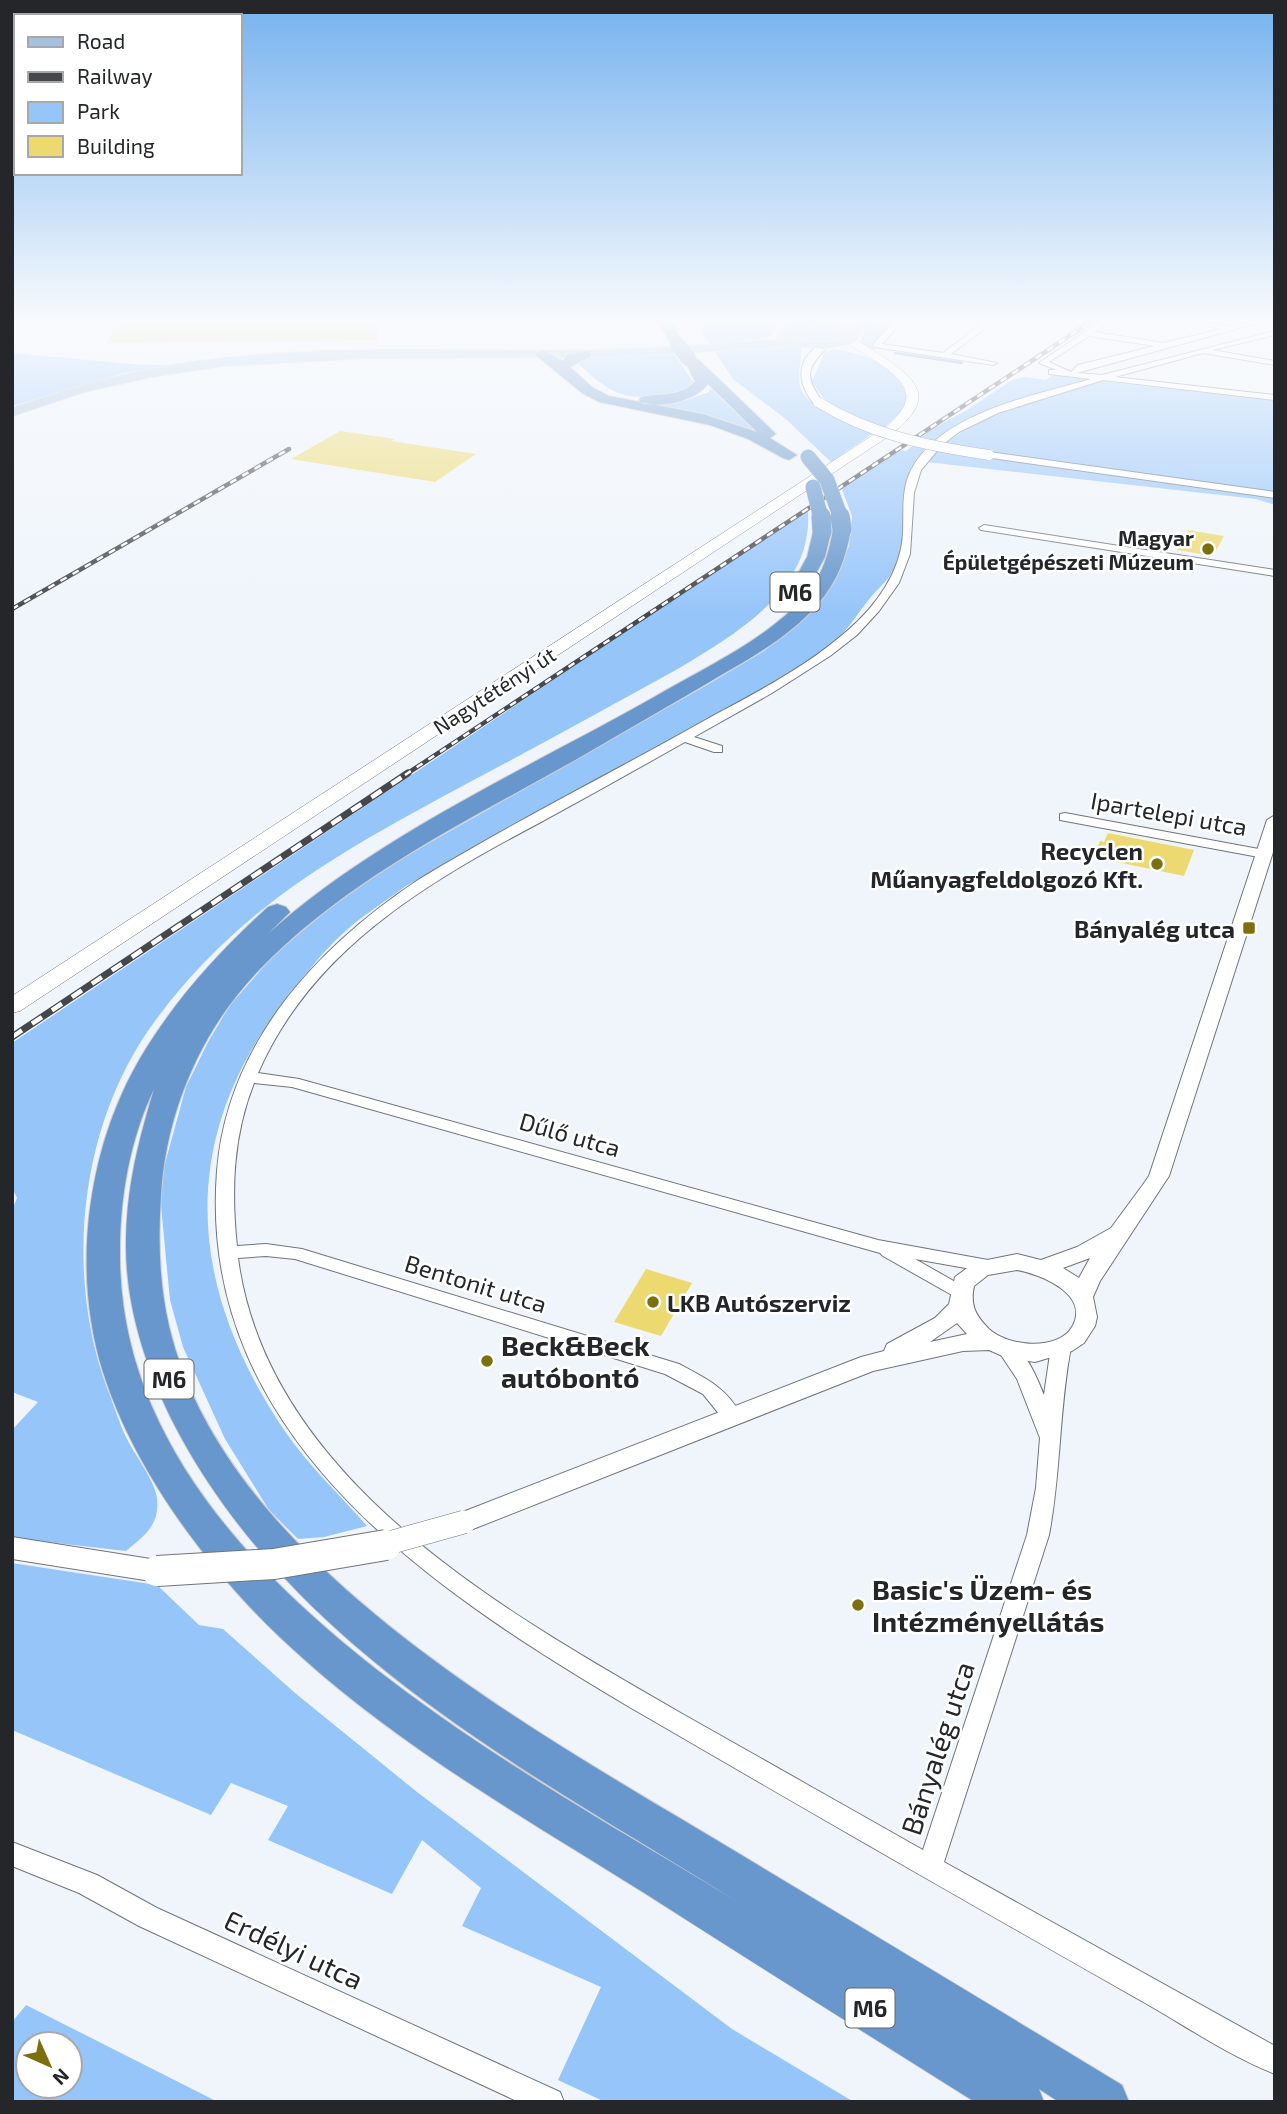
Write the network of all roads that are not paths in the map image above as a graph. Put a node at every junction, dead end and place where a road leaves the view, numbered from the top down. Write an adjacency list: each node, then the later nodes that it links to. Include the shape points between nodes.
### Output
1 (695, 418): 6 (highway, via 757,436)
2 (756, 418): 6 (highway, M6)
3 (845, 418): 7 (street, bridge, via 886,435 989,455)
4 (904, 418): 16 (main road, Nagytétényi út)
5 (983, 418): 11 (street, via 937,445 919,465 909,487 904,558 887,594 872,612 827,653)
6 (797, 457): 9 (highway, M6, bridge)
7 (1275, 495)
8 (984, 528): 10 (street)
9 (832, 530): 35 (highway, M6, via 801,584 747,637 344,864 287,904 216,969 158,1050 119,1138 104,1205 106,1304 121,1371 174,1481 210,1534 305,1635 404,1714 485,1770); 36 (highway, M6, via 837,558 827,578 803,608 765,639 391,853 306,912 243,971 197,1032 162,1104 142,1199 144,1290 169,1379 222,1476 271,1539 371,1635 514,1740)
10 (1275, 573)
11 (684, 738): 12 (street); 17 (street, via 437,872 364,924 294,996)
12 (718, 749)
13 (1065, 817): 15 (street, Ipartelepi utca)
14 (1275, 820): 15 (street)
15 (1264, 854): 18 (street, via 1159,1177)
16 (12, 1006)
17 (247, 1077): 19 (street, Dűlő utca, via 293,1082); 20 (street, via 230,1128 222,1191)
18 (1125, 1227): 22 (street, via 1085,1252); 23 (street, via 1088,1278)
19 (878, 1246): 21 (street, Dűlő utca); 24 (street, Dűlő utca)
20 (229, 1253): 28 (street, Bentonit utca, via 296,1253 672,1369 710,1389); 32 (street, via 237,1306 277,1396 319,1457 381,1526 439,1574 527,1634)
21 (988, 1266): 22 (street, via 1017,1262); 24 (street, via 964,1282)
22 (1043, 1267): 23 (street)
23 (1082, 1297): 26 (street, via 1086,1309 1082,1331)
24 (959, 1301): 25 (street, Bányalég utca, via 965,1321); 27 (street, via 943,1324)
25 (998, 1345): 26 (street, via 1035,1352); 27 (street, via 963,1343); 29 (street, Bányalég utca, via 1021,1365 1032,1385)
26 (1061, 1347): 29 (street, Bányalég utca)
27 (869, 1363): 28 (street)
28 (731, 1415): 30 (street, bridge, via 464,1522 330,1558 228,1570 157,1571)
29 (1050, 1443): 32 (street, Bányalég utca, via 1047,1494 1038,1535)
30 (12, 1548)
31 (12, 1854): 34 (street, Erdélyi utca, via 88,1884 148,1917)
32 (929, 1869): 33 (street)
33 (1275, 2061)
34 (550, 2102)
35 (1020, 2102)
36 (1105, 2102)

